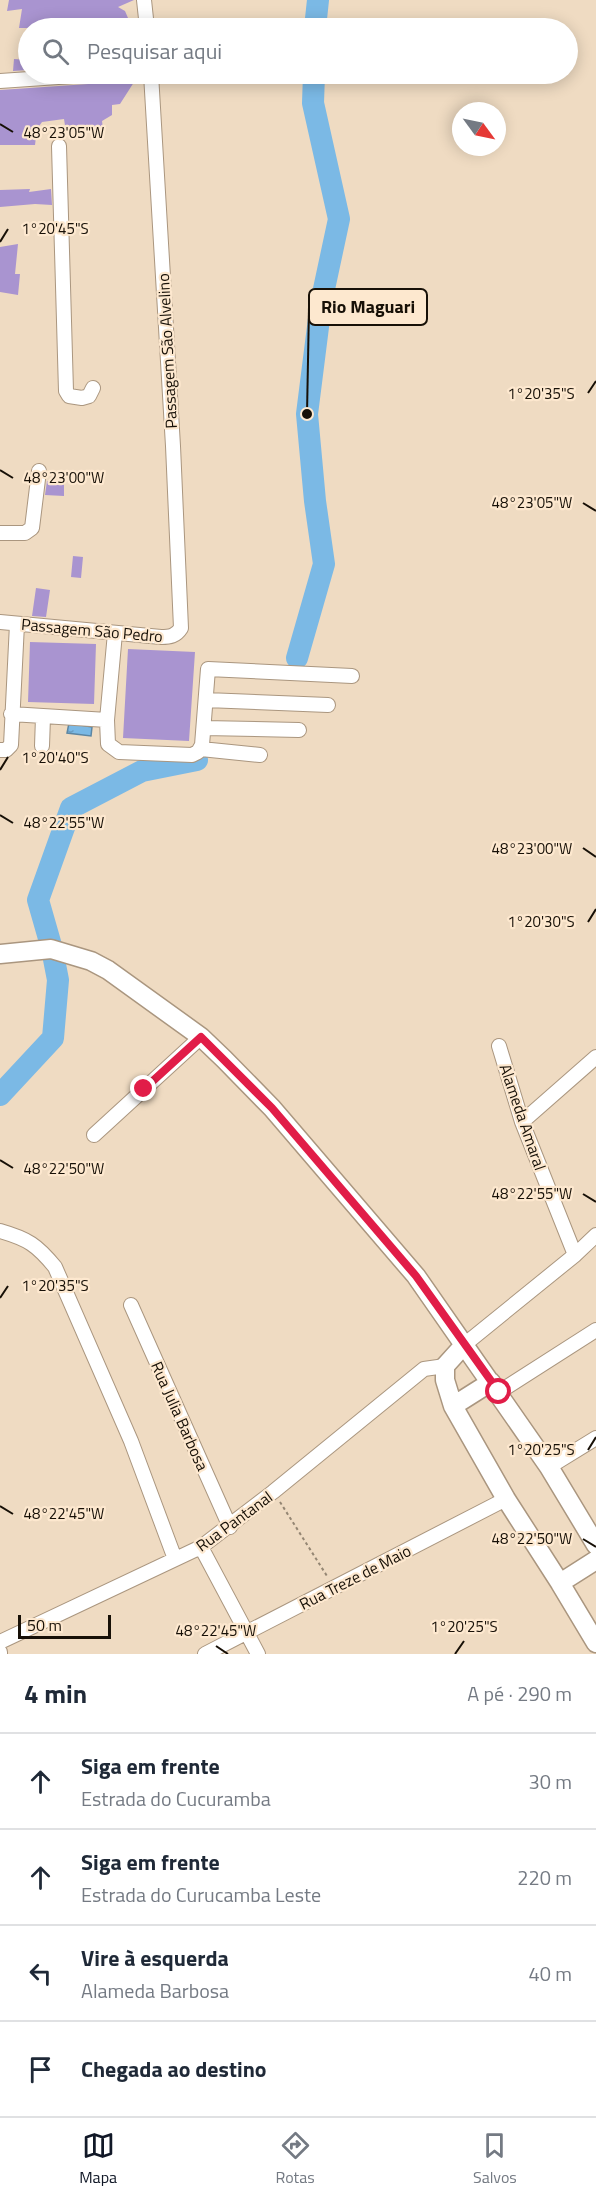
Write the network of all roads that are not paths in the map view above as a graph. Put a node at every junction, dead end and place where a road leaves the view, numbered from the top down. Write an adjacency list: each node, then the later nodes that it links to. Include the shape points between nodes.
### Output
1 (144, 0): 2 (street)
2 (146, 18)
3 (18, 80): 4 (street)
4 (0, 81)
5 (152, 84): 12 (street, Passagem São Alvelino)
6 (59, 146): 7 (street, via 66,392 82,398 89,396)
7 (93, 388)
8 (39, 471): 9 (street, via 32,528 25,533)
9 (0, 533)
10 (0, 622): 11 (street, Passagem São Pedro)
11 (17, 624): 13 (street, Passagem São Pedro); 17 (street)
12 (181, 628): 13 (street, Passagem São Pedro, via 171,637 161,638)
13 (115, 633): 19 (street)
14 (352, 676): 15 (street, via 208,669)
15 (206, 700): 16 (street); 20 (street)
16 (328, 705)
17 (11, 714): 18 (street); 24 (street, via 11,745)
18 (43, 717): 19 (street); 22 (street)
19 (107, 720): 23 (street, via 108,744 116,751 192,755)
20 (204, 728): 21 (street); 23 (street)
21 (299, 730)
22 (42, 746)
23 (201, 749): 25 (street)
24 (0, 750)
25 (260, 756)
26 (0, 954): 27 (main road, via 56,950 92,961)
27 (201, 1037): 31 (street); 37 (main road, via 272,1108 409,1267)
28 (499, 1046): 30 (street, Alameda Amaral)
29 (596, 1057): 30 (street)
30 (522, 1122): 34 (street, Alameda Amaral)
31 (94, 1135)
32 (0, 1231): 47 (street, via 21,1237 40,1249 55,1267 131,1441)
33 (596, 1235): 34 (street)
34 (575, 1254): 37 (street)
35 (130, 1305): 44 (street, Rua Julia Barbosa)
36 (596, 1330): 39 (street)
37 (464, 1344): 38 (main road); 39 (main road)
38 (445, 1366): 40 (main road); 44 (street, Rua Pantanal, via 424,1369)
39 (495, 1387): 40 (main road); 42 (main road)
40 (453, 1406): 43 (main road)
41 (596, 1438): 42 (street)
42 (549, 1467): 45 (main road)
43 (506, 1499): 49 (main road); 50 (street, Rua Treze de Maio)
44 (230, 1527): 46 (street, Rua Pantanal)
45 (596, 1545)
46 (201, 1547): 47 (street, Rua Pantanal); 50 (street)
47 (175, 1559): 51 (street, Rua Pantanal)
48 (596, 1560): 49 (main road)
49 (560, 1583): 52 (main road)
50 (245, 1632): 53 (street, Rua Treze de Maio); 54 (street)
51 (0, 1642)
52 (596, 1643)
53 (205, 1654)
54 (258, 1654)

